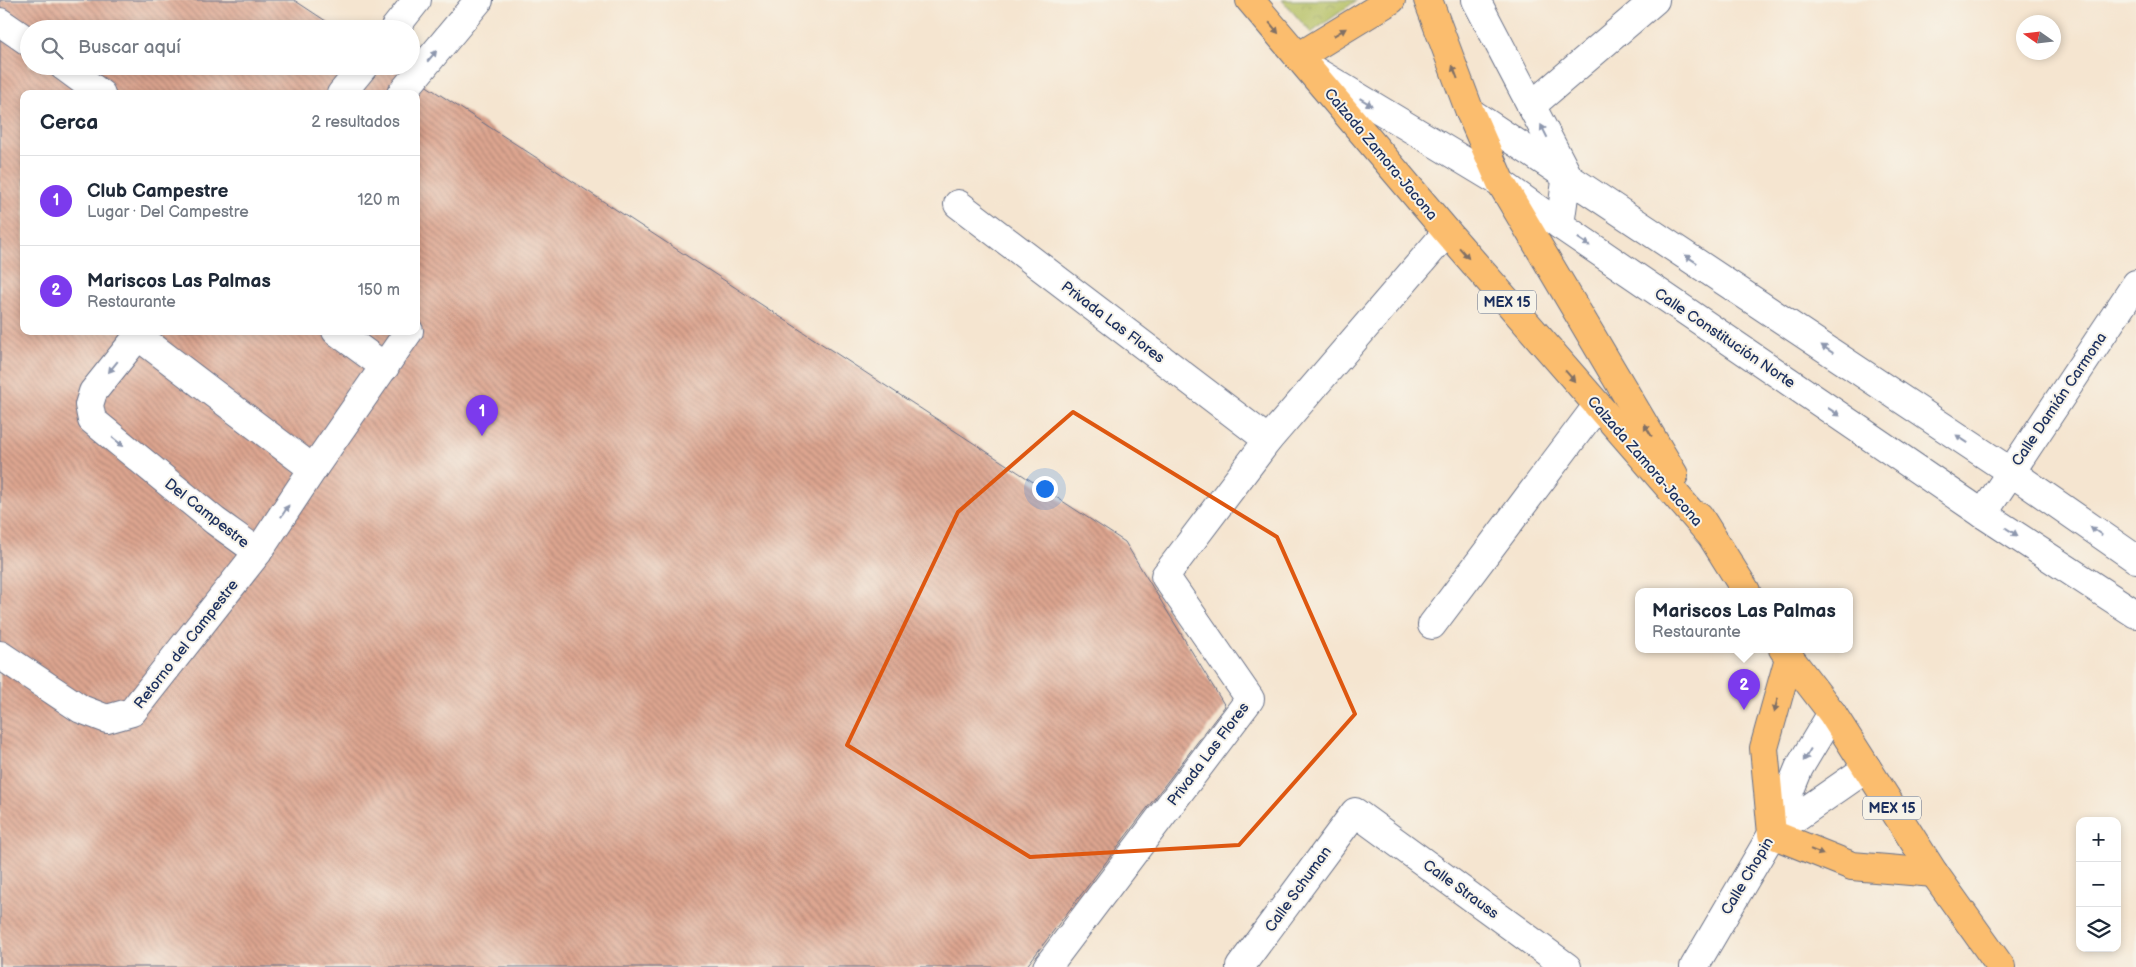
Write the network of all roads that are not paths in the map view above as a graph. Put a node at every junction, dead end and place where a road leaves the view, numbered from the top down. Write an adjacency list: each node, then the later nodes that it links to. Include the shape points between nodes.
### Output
1 (417, 0): 8 (street)
2 (479, 0): 12 (street, one-way to 2)
3 (1250, 0): 11 (main road, Calzada Zamora-Jacona / MEX 15, one-way to 11)
4 (1391, 0): 11 (main road, one-way to 4)
5 (1428, 0): 20 (main road, Calzada Zamora-Jacona / MEX 15, one-way to 5)
6 (1476, 0): 19 (street)
7 (1654, 0): 19 (street)
8 (401, 20)
9 (0, 22): 10 (street)
10 (20, 36)
11 (1304, 62): 22 (street, Calle Constitución Norte, one-way to 22); 25 (main road, Calzada Zamora-Jacona / MEX 15)
12 (420, 71)
13 (75, 75): 16 (street)
14 (357, 75): 17 (street)
15 (417, 75): 18 (street, one-way to 15)
16 (96, 90)
17 (344, 90)
18 (404, 90)
19 (1532, 106): 21 (street, one-way to 19)
20 (1470, 112): 21 (street); 22 (main road, Calzada Zamora-Jacona / MEX 15)
21 (1567, 174): 24 (street); 35 (street, one-way to 21)
22 (1501, 183): 24 (street, Calle Constitución Norte); 37 (main road, Calzada Zamora-Jacona / MEX 15, one-way to 22)
23 (958, 204): 33 (street, Privada Las Flores)
24 (1560, 225): 36 (street, Calle Constitución Norte, one-way to 36)
25 (1446, 232): 32 (main road, Calzada Zamora-Jacona / MEX 15, one-way to 32); 33 (street, Privada Las Flores)
26 (2136, 284): 35 (street, Calle Damián Carmona)
27 (138, 335): 38 (street, Del Campestre, one-way to 38, via 93,392 89,405 92,420)
28 (143, 335): 34 (street)
29 (341, 335): 31 (street)
30 (406, 335): 31 (street, Del Campestre)
31 (385, 367): 34 (street, Del Campestre)
32 (1596, 406): 37 (main road, Calzada Zamora-Jacona / MEX 15); 42 (street)
33 (1268, 440): 50 (street, Privada Las Flores, via 1166,576 1250,700)
34 (313, 469): 38 (street, Del Campestre, one-way to 34)
35 (2011, 472): 36 (street, Calle Damián Carmona); 39 (street, one-way to 35)
36 (1984, 514): 41 (street, Calle Constitución Norte, one-way to 41)
37 (1708, 532): 40 (main road, MEX 15)
38 (258, 552): 44 (street, Retorno del Campestre, via 132,712 107,718 81,709)
39 (2136, 559)
40 (1744, 588)
41 (2136, 614)
42 (1432, 625)
43 (1786, 653): 45 (main road, MEX 15); 48 (main road, one-way to 48, via 1764,748)
44 (0, 655)
45 (1832, 714): 46 (main road, MEX 15); 48 (street, one-way to 48, via 1799,768)
46 (1867, 768): 48 (street, Calle Chopin); 49 (main road, MEX 15)
47 (1355, 812): 51 (street, Calle Schuman); 52 (street, Calle Strauss)
48 (1772, 834): 49 (main road, one-way to 49, via 1852,866); 53 (street, Calle Chopin)
49 (1934, 874): 54 (main road, MEX 15)
50 (1047, 967)
51 (1240, 967)
52 (1567, 967)
53 (1694, 967)
54 (2001, 967)

